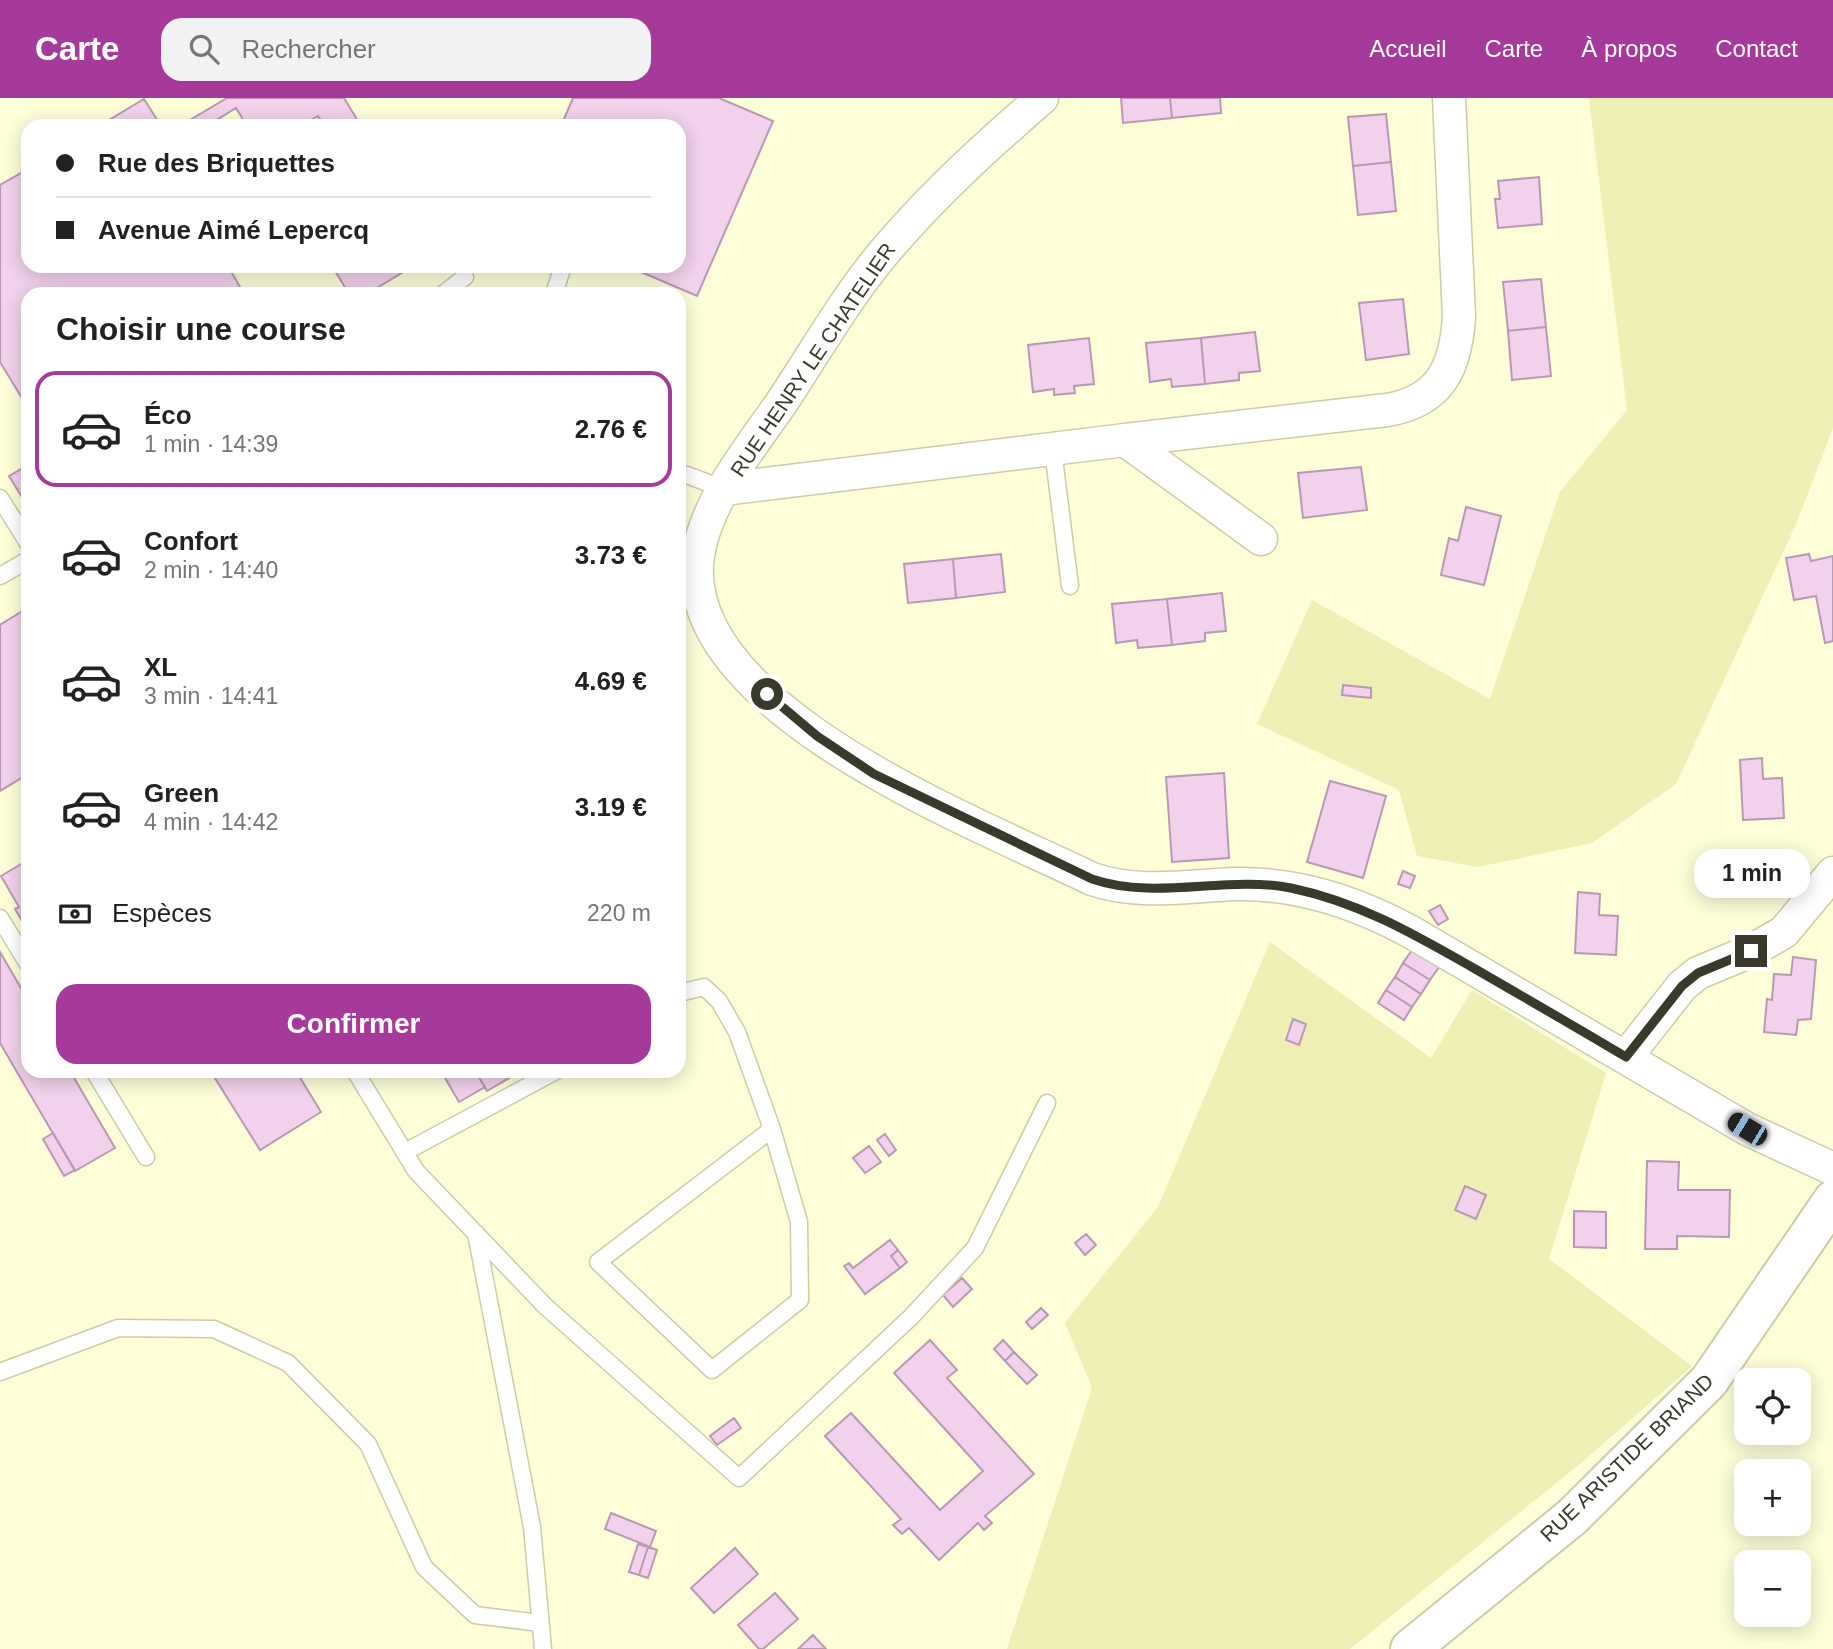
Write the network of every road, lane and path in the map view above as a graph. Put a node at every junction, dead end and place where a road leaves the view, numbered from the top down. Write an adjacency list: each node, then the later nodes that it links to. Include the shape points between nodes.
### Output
1 (1042, 98): 8 (street, RUE HENRY LE CHATELIER, via 892,242)
2 (1449, 98): 5 (street, RUE HENRY LE CHATELIER, via 1458,326 1449,366 1433,391 1415,404 1387,411)
3 (465, 277): 4 (lane)
4 (452, 287)
5 (1125, 440): 6 (street, RUE HENRY LE CHATELIER); 11 (street)
6 (1053, 450): 8 (street, RUE HENRY LE CHATELIER); 14 (lane)
7 (686, 475): 8 (lane)
8 (724, 489): 19 (street, via 698,557 698,587 708,623 726,654 750,680 854,762 1111,886 1264,885 1319,895 1371,912)
9 (0, 498): 10 (lane)
10 (21, 532)
11 (1261, 539)
12 (21, 564): 13 (lane)
13 (0, 576)
14 (1070, 586)
15 (1833, 873): 19 (street, via 1784,932 1698,973 1682,986)
16 (0, 918): 17 (lane)
17 (21, 952)
18 (686, 991): 24 (lane, via 704,987 719,1001 737,1032)
19 (1626, 1057): 27 (street, via 1747,1129)
20 (98, 1078): 26 (lane)
21 (359, 1078): 25 (lane)
22 (543, 1078): 25 (lane)
23 (1048, 1103): 29 (lane, via 975,1248 911,1317 739,1478 545,1306)
24 (772, 1129): 24 (lane, via 598,1262 712,1370 800,1300 799,1223)
25 (405, 1152): 29 (lane, via 416,1171)
26 (146, 1157)
27 (1833, 1169)
28 (1833, 1200): 33 (main road, RUE ARISTIDE BRIAND, via 1709,1381 1572,1517)
29 (476, 1233): 31 (lane, via 532,1527)
30 (0, 1373): 31 (lane, via 118,1328 214,1329 288,1363 368,1444 424,1567 475,1615)
31 (540, 1623): 32 (lane)
32 (543, 1649)
33 (1409, 1649)

